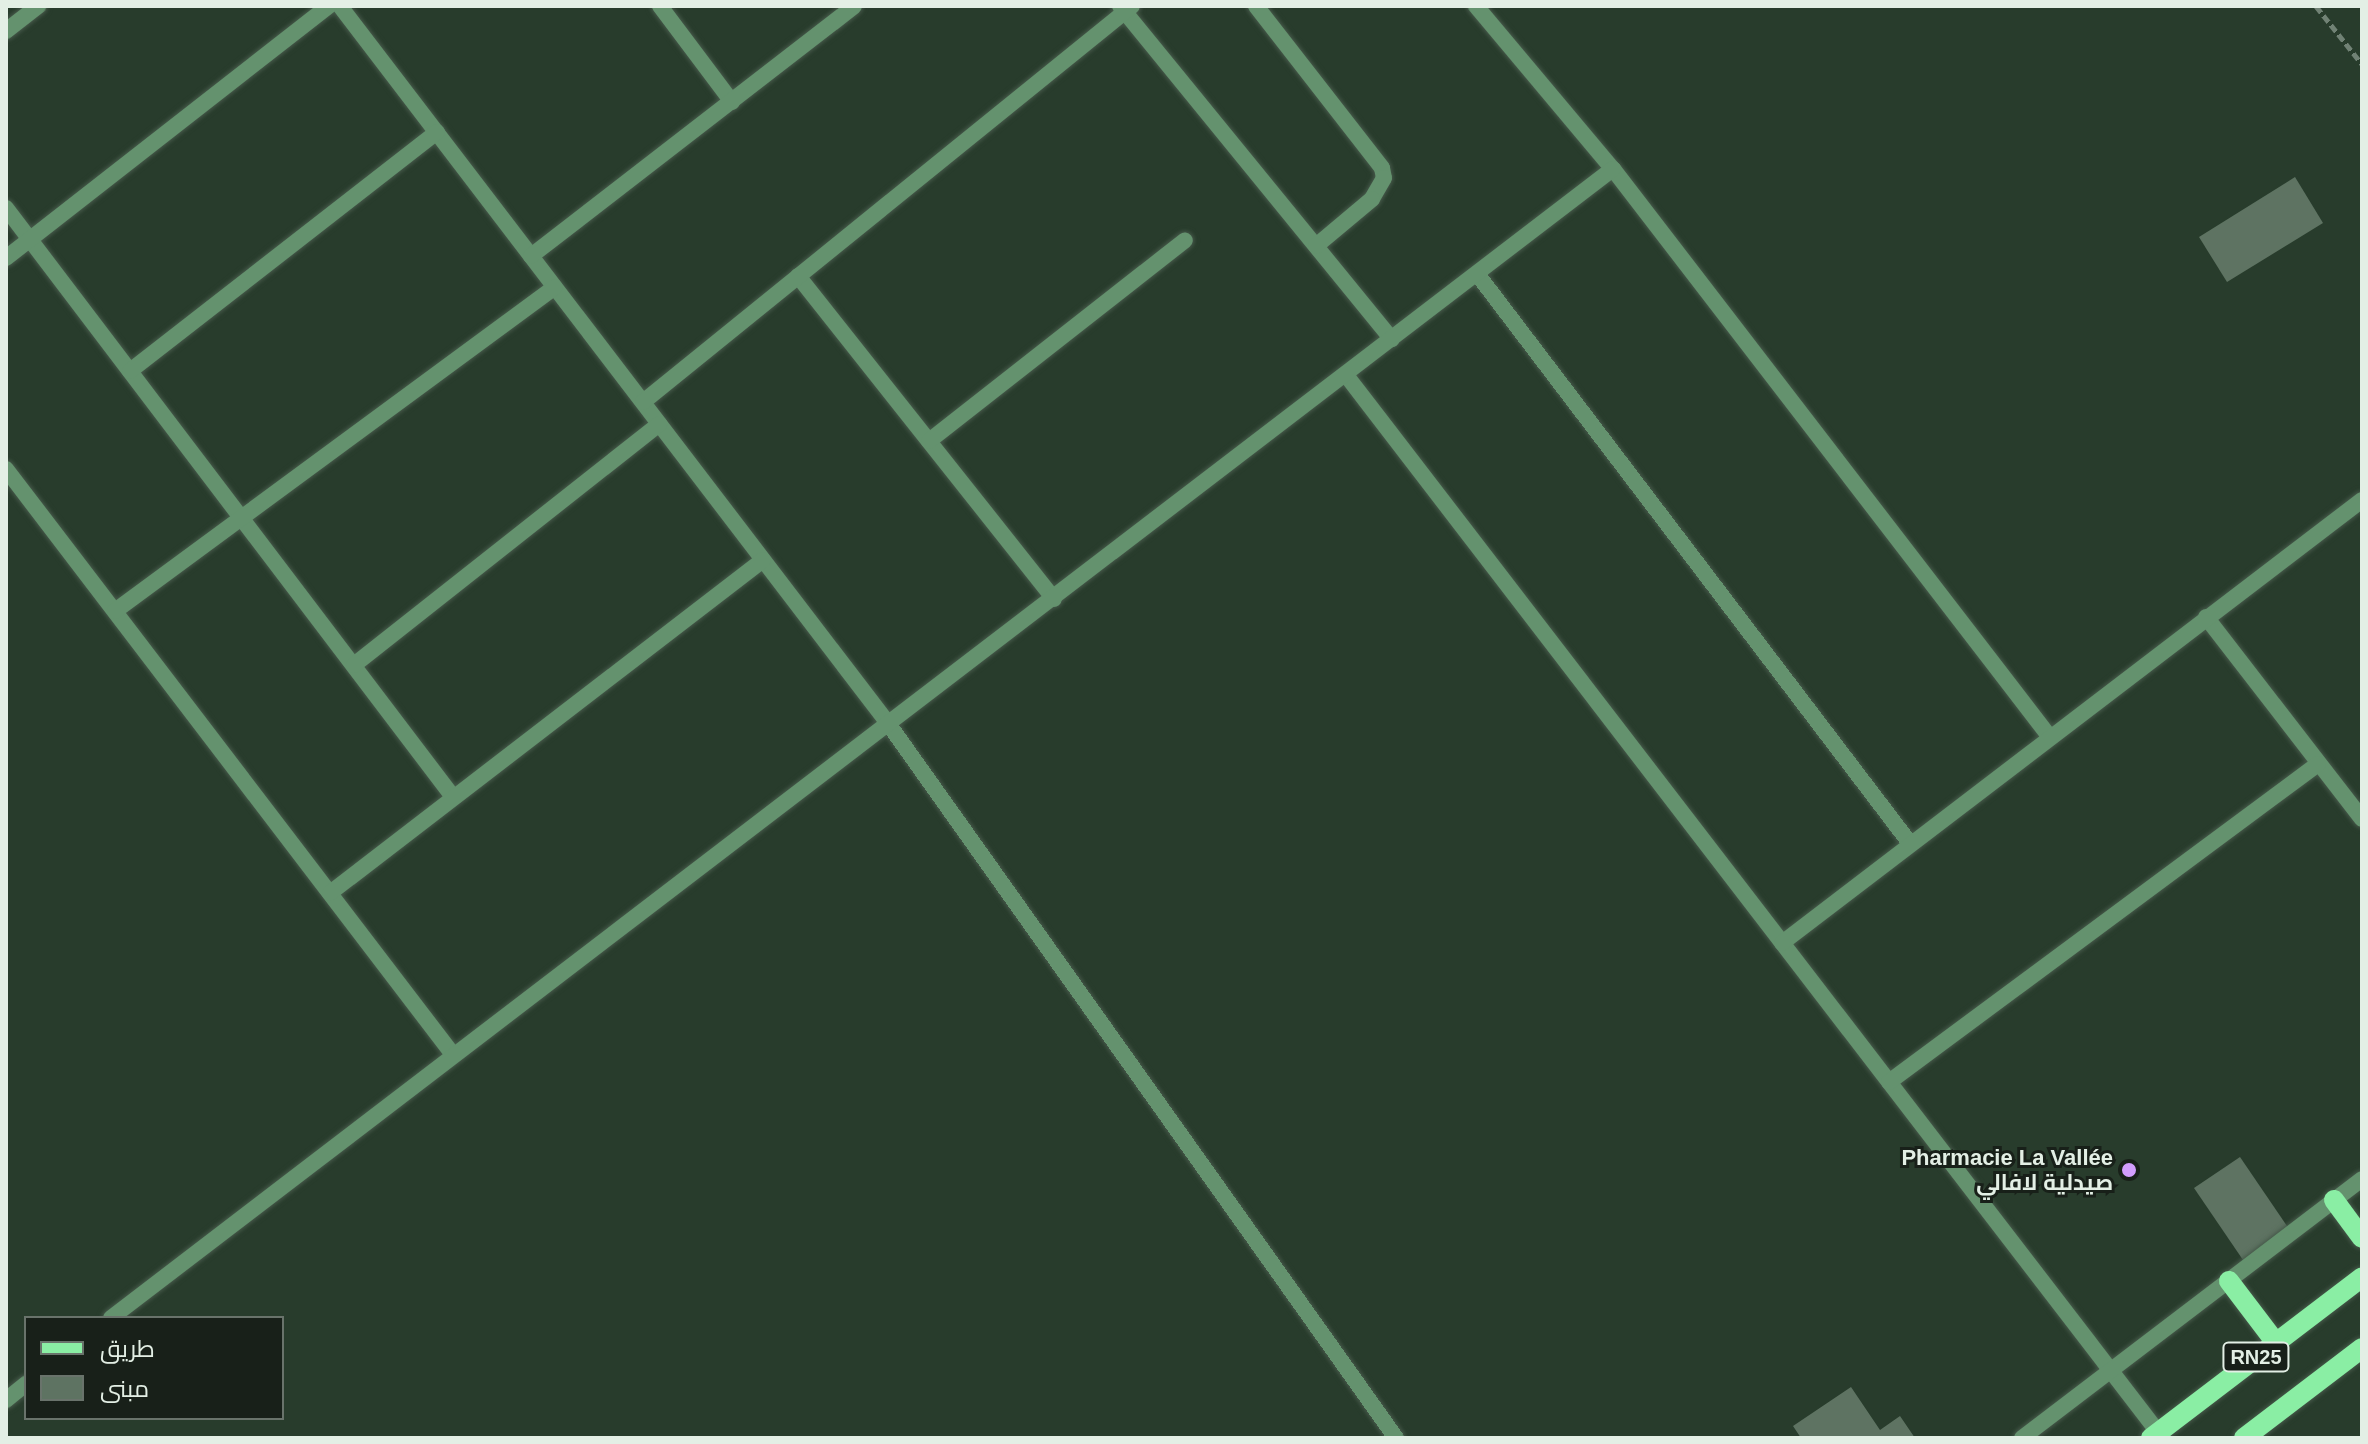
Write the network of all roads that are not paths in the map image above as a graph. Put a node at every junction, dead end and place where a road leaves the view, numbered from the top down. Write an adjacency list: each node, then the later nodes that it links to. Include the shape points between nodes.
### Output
1 (38, 6): 9 (street)
2 (329, 6): 14 (street)
3 (340, 6): 11 (street)
4 (660, 6): 10 (street)
5 (854, 6): 10 (street)
6 (1256, 6): 16 (street, via 1376,156 1384,178 1372,199)
7 (1476, 6): 12 (street)
8 (1126, 8): 16 (street); 20 (street)
9 (6, 31)
10 (732, 102): 17 (street)
11 (437, 132): 17 (street); 23 (street)
12 (1613, 169): 19 (street); 37 (street)
13 (6, 208): 14 (street)
14 (30, 240): 18 (street); 23 (street)
15 (1185, 240): 27 (street)
16 (1316, 246): 22 (street)
17 (531, 256): 21 (street)
18 (6, 258)
19 (1478, 275): 22 (street); 41 (street)
20 (798, 276): 25 (street); 27 (street)
21 (555, 287): 25 (street); 30 (street)
22 (1392, 339): 24 (street)
23 (130, 371): 30 (street)
24 (1346, 375): 32 (street); 43 (street)
25 (643, 402): 26 (street)
26 (659, 424): 31 (street); 35 (street)
27 (929, 441): 32 (street)
28 (6, 469): 33 (street)
29 (2362, 500): 34 (street)
30 (242, 518): 33 (street); 35 (street)
31 (763, 560): 36 (street); 39 (street)
32 (1054, 599): 36 (street)
33 (115, 611): 42 (street)
34 (2206, 617): 37 (street); 38 (street)
35 (354, 665): 39 (street)
36 (890, 726): 44 (street); 58 (street)
37 (2049, 736): 41 (street)
38 (2318, 764): 40 (street); 45 (street)
39 (453, 797): 42 (street)
40 (2362, 819)
41 (1909, 842): 43 (street)
42 (330, 893): 44 (street)
43 (1782, 943): 45 (street)
44 (451, 1052): 51 (street)
45 (1889, 1082): 54 (street)
46 (2362, 1179): 47 (street)
47 (2334, 1200): 48 (main road); 50 (street)
48 (2362, 1238)
49 (2362, 1277): 52 (main road, RN25)
50 (2229, 1281): 52 (main road); 54 (street)
51 (114, 1316)
52 (2276, 1343): 57 (main road, RN25)
53 (2362, 1348): 60 (main road, RN25)
54 (2112, 1371): 57 (street); 59 (street)
55 (24, 1386): 56 (street)
56 (6, 1400)
57 (2154, 1435)
58 (1396, 1438)
59 (2022, 1438)
60 (2244, 1438)

